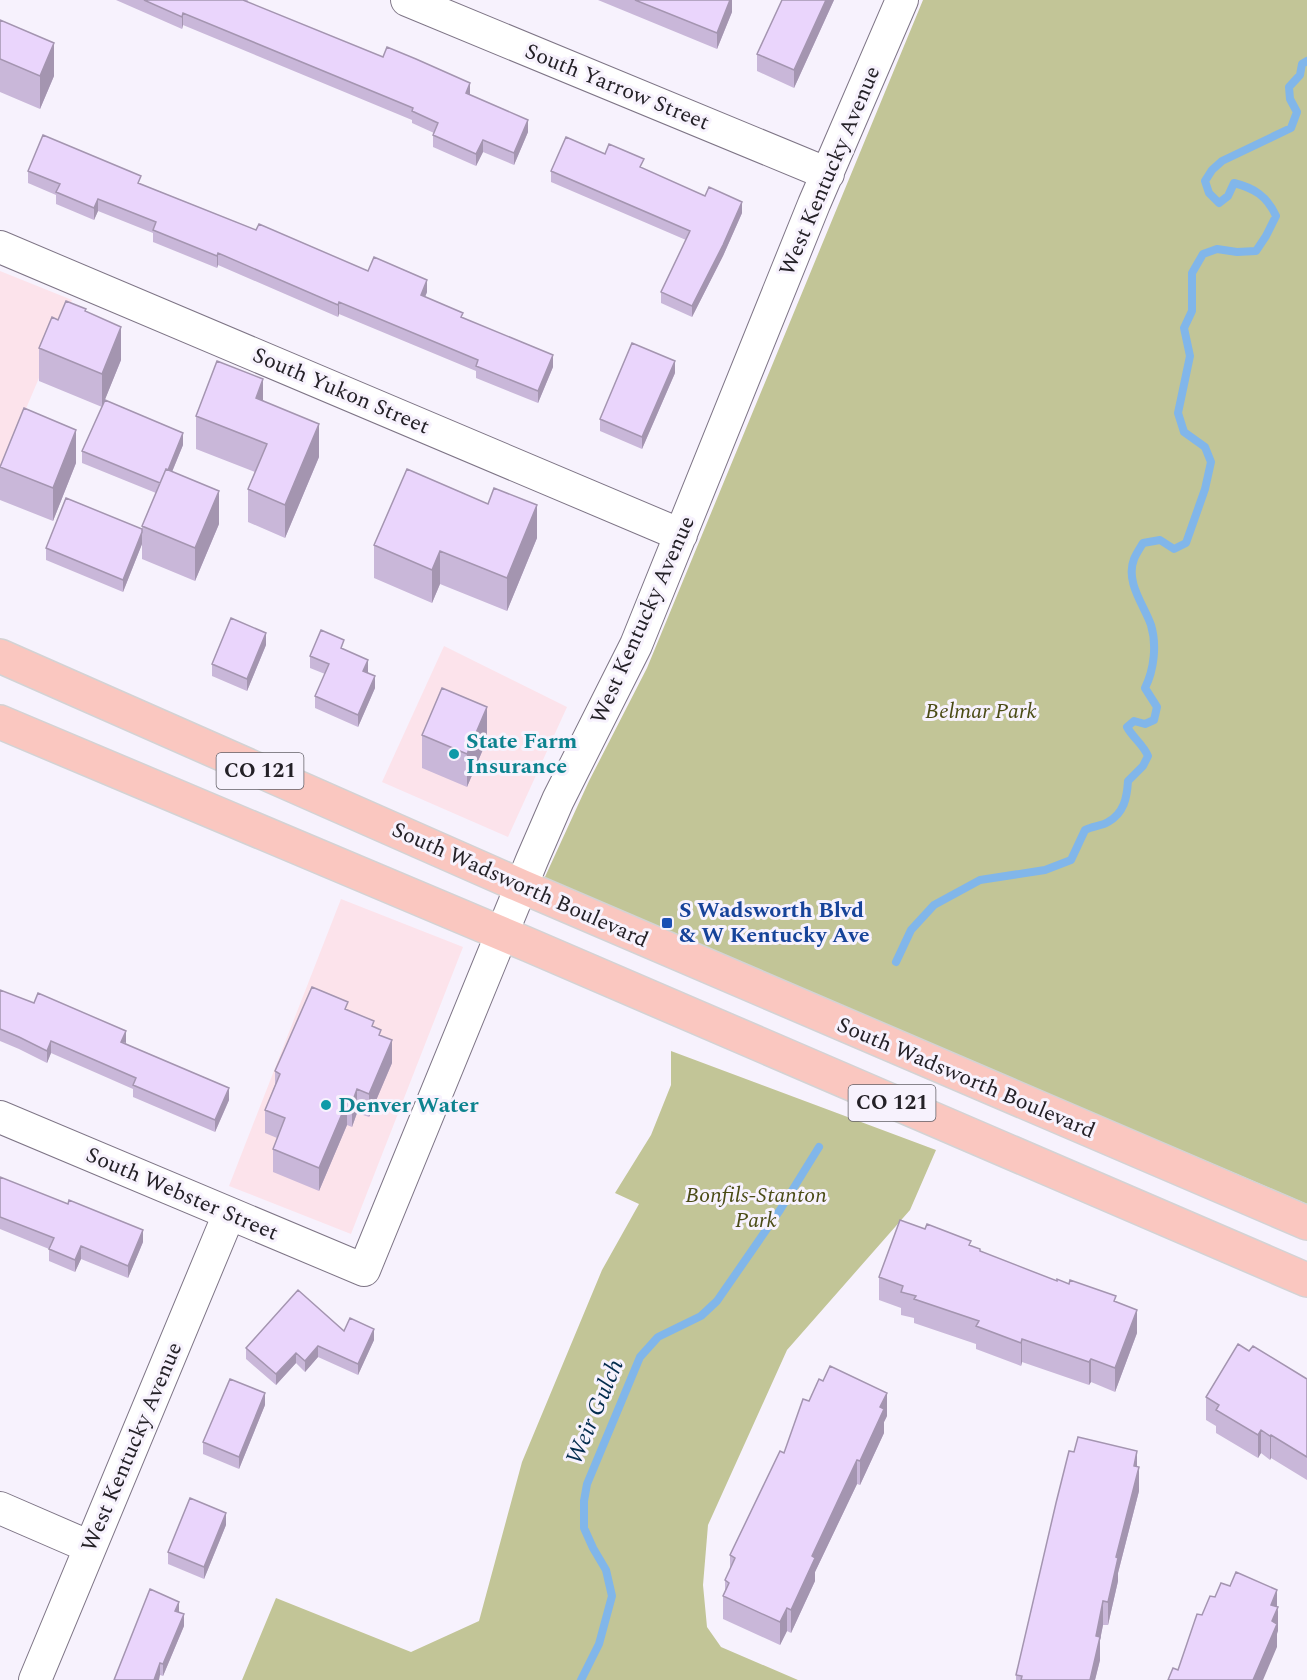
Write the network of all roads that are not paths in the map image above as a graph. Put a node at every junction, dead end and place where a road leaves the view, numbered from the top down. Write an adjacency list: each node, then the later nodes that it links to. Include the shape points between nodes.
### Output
1 (407, 0): 3 (street, South Yarrow Street)
2 (902, 0): 3 (street, West Kentucky Avenue)
3 (828, 174): 5 (street, West Kentucky Avenue)
4 (0, 247): 5 (street, South Yukon Street)
5 (681, 535): 8 (street, West Kentucky Avenue, via 636,645 558,800)
6 (0, 656): 8 (main road, South Wadsworth Boulevard / CO 121)
7 (0, 722): 9 (main road, CO 121)
8 (521, 886): 9 (street, West Kentucky Avenue); 12 (main road, South Wadsworth Boulevard / CO 121)
9 (502, 934): 13 (street, West Kentucky Avenue); 14 (main road, CO 121)
10 (0, 1117): 11 (street, South Webster Street)
11 (230, 1214): 13 (street, South Webster Street); 16 (street, West Kentucky Avenue)
12 (1307, 1223)
13 (364, 1270)
14 (1307, 1280)
15 (0, 1508): 16 (street)
16 (90, 1546): 17 (street, West Kentucky Avenue)
17 (35, 1680)

